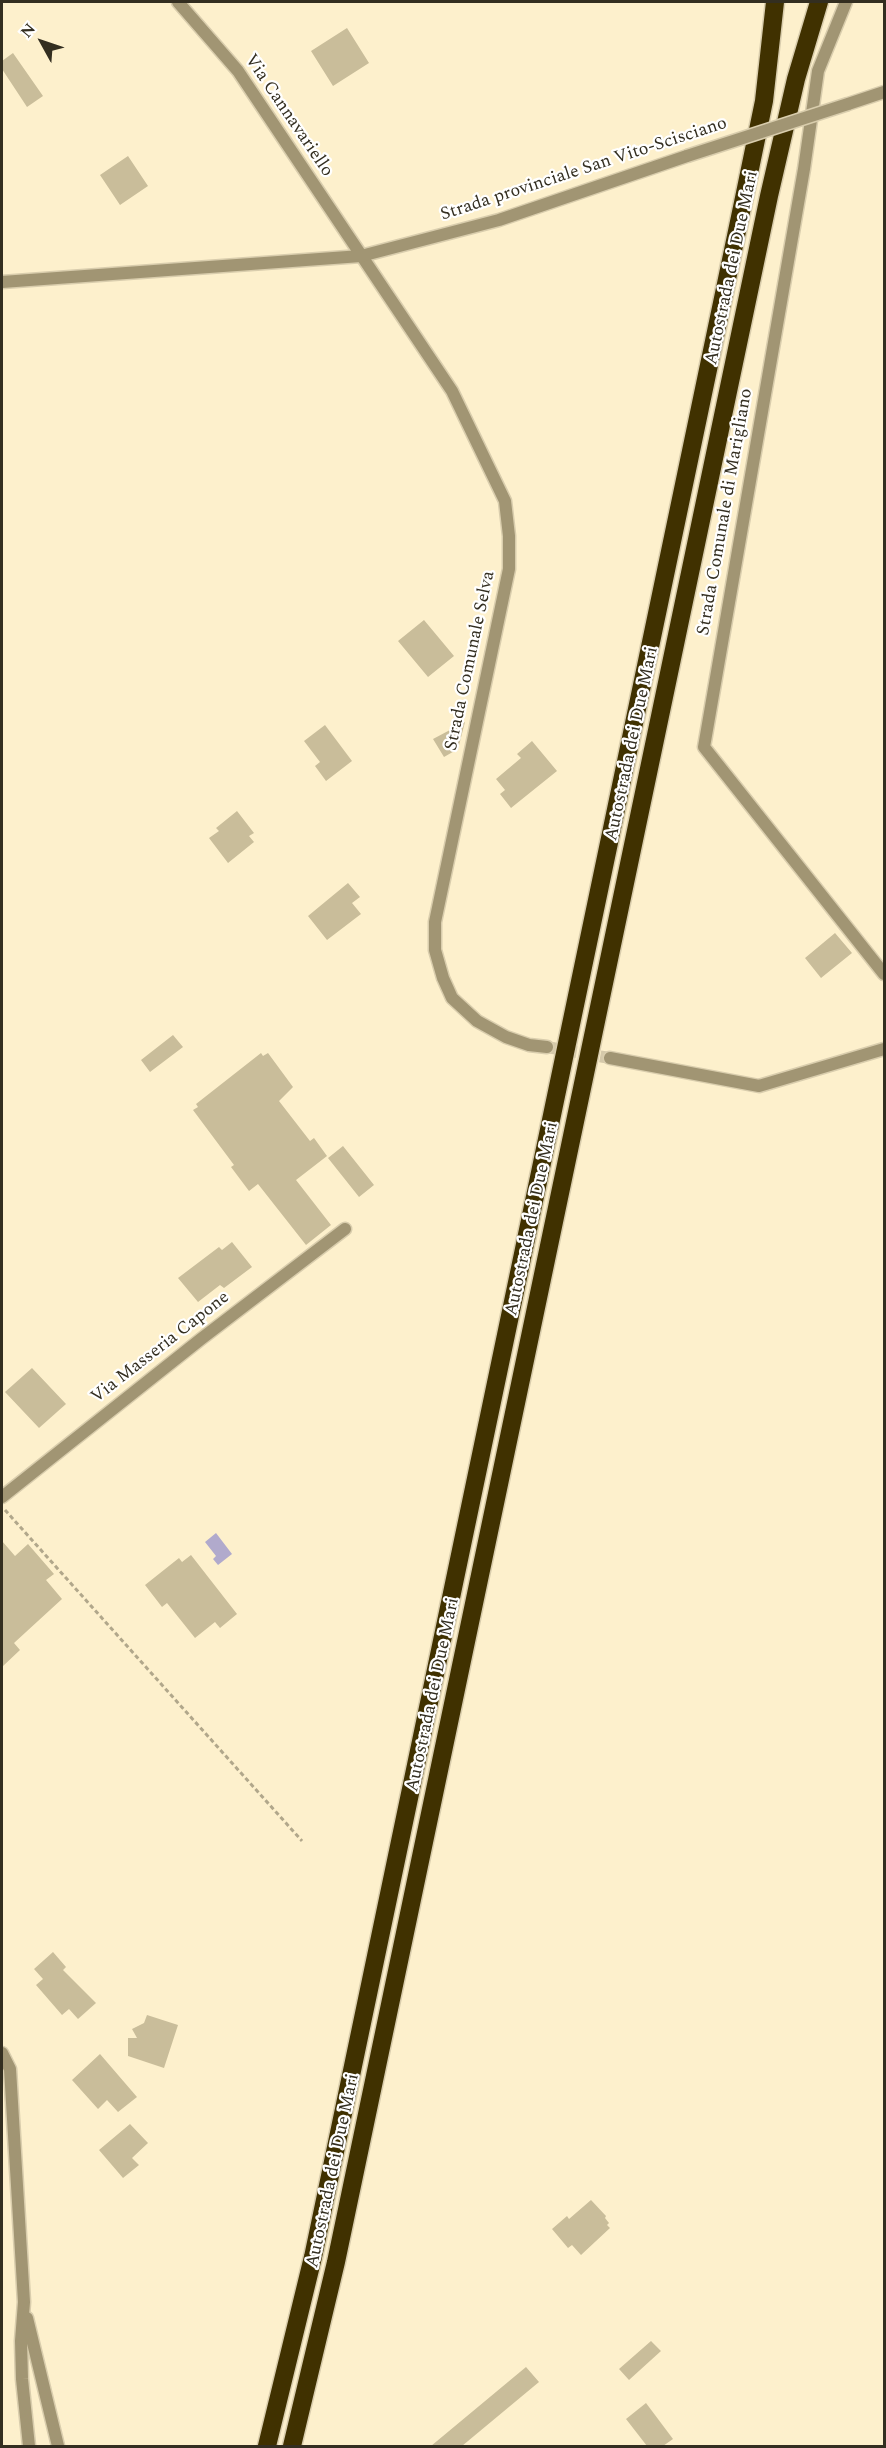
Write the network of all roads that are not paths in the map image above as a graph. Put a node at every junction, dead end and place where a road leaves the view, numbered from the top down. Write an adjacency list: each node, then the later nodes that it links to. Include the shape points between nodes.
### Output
1 (178, 2): 6 (street, Via Cannavariello, via 238,71)
2 (775, 2): 18 (highway, Autostrada dei Due Mari, via 764,101 313,2257)
3 (819, 2): 19 (highway, Autostrada dei Due Mari, via 796,79 769,196 336,2262)
4 (846, 2): 8 (street, Strada Comunale di Marigliano, via 818,71 704,747)
5 (885, 92): 6 (street, Strada provinciale San Vito-Scisciano, bridge, via 500,220)
6 (361, 256): 7 (street, Strada provinciale San Vito-Scisciano); 9 (street, Strada Comunale Selva, via 452,391 505,501 509,536 508,569 435,922 435,950 452,998 477,1021 529,1045)
7 (2, 282)
8 (885, 974)
9 (547, 1047)
10 (885, 1049): 11 (street, via 759,1086)
11 (610, 1058)
12 (345, 1229): 13 (street, Via Masseria Capone)
13 (2, 1497)
14 (2, 2053): 15 (street, via 10,2069)
15 (24, 2302): 16 (street, via 22,2379); 17 (street)
16 (29, 2446)
17 (58, 2446)
18 (267, 2446)
19 (292, 2446)

